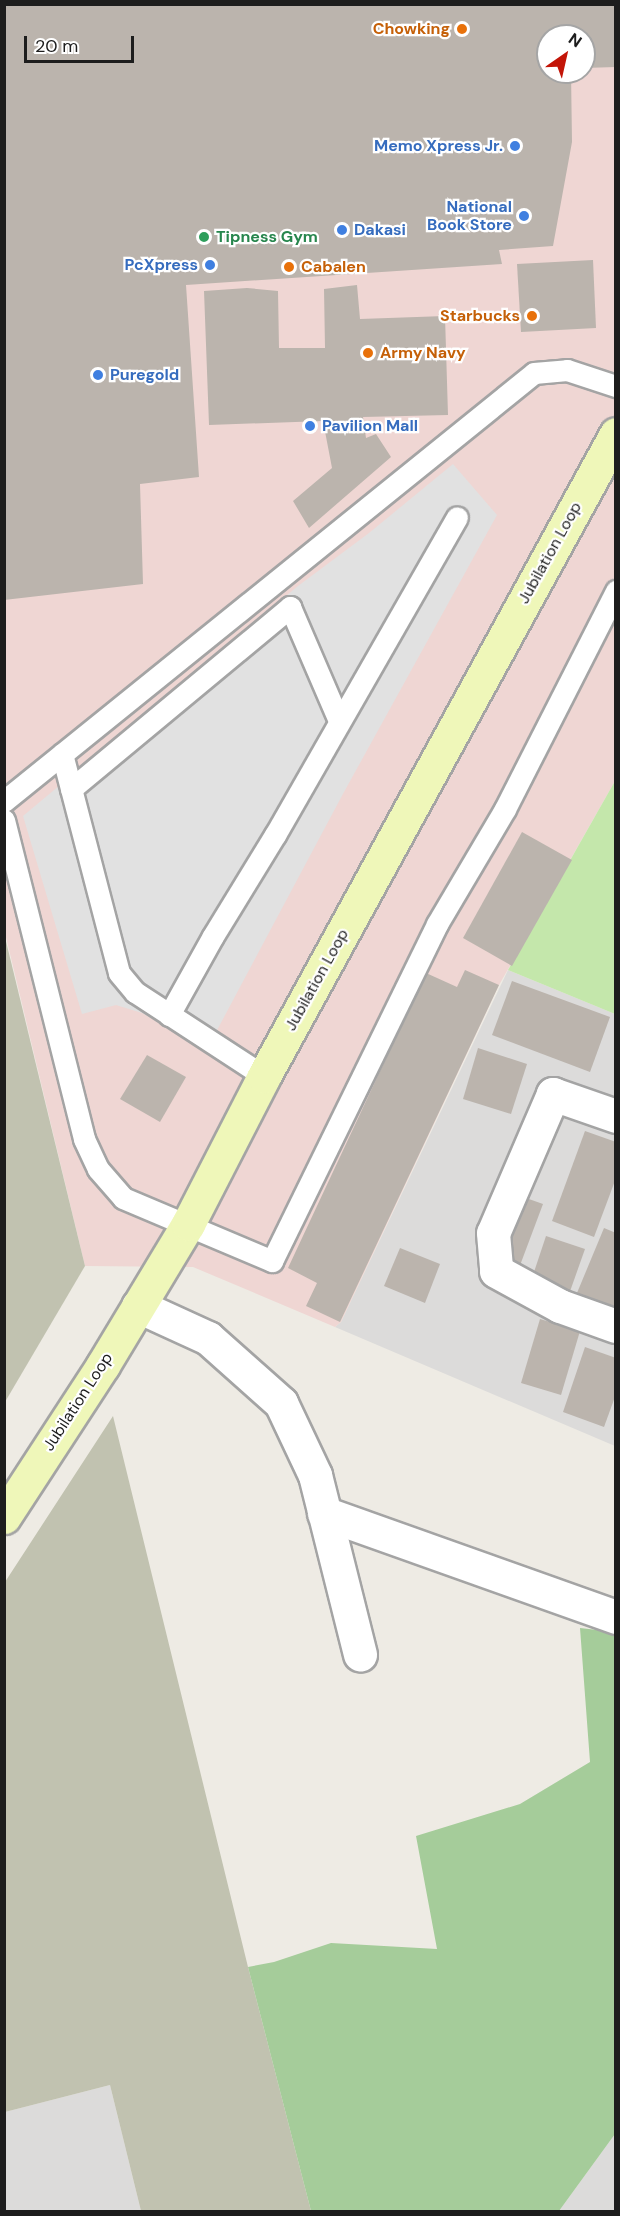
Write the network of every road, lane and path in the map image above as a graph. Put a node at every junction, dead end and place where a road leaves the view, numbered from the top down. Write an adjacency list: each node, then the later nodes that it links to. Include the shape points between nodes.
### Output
1 (615, 386): 6 (lane, via 567,370 534,373)
2 (615, 434): 11 (main road, Jubilation Loop)
3 (458, 517): 5 (lane)
4 (615, 591): 13 (lane, via 505,809 436,924 272,1261)
5 (339, 721): 7 (lane, via 290,607); 10 (lane)
6 (62, 754): 7 (lane); 8 (lane)
7 (71, 789): 10 (lane, via 119,973 135,992)
8 (4, 801)
9 (4, 820): 13 (lane, via 84,1139 98,1170 123,1198)
10 (169, 1015): 11 (lane)
11 (264, 1076): 13 (main road, Jubilation Loop)
12 (615, 1116): 15 (street, via 553,1094 493,1233 496,1271 560,1306)
13 (188, 1224): 14 (main road, Jubilation Loop)
14 (138, 1306): 16 (street, via 208,1338 281,1403 315,1475); 17 (main road, Jubilation Loop)
15 (615, 1326)
16 (324, 1513): 18 (street); 19 (street)
17 (4, 1517)
18 (615, 1617)
19 (360, 1654)

